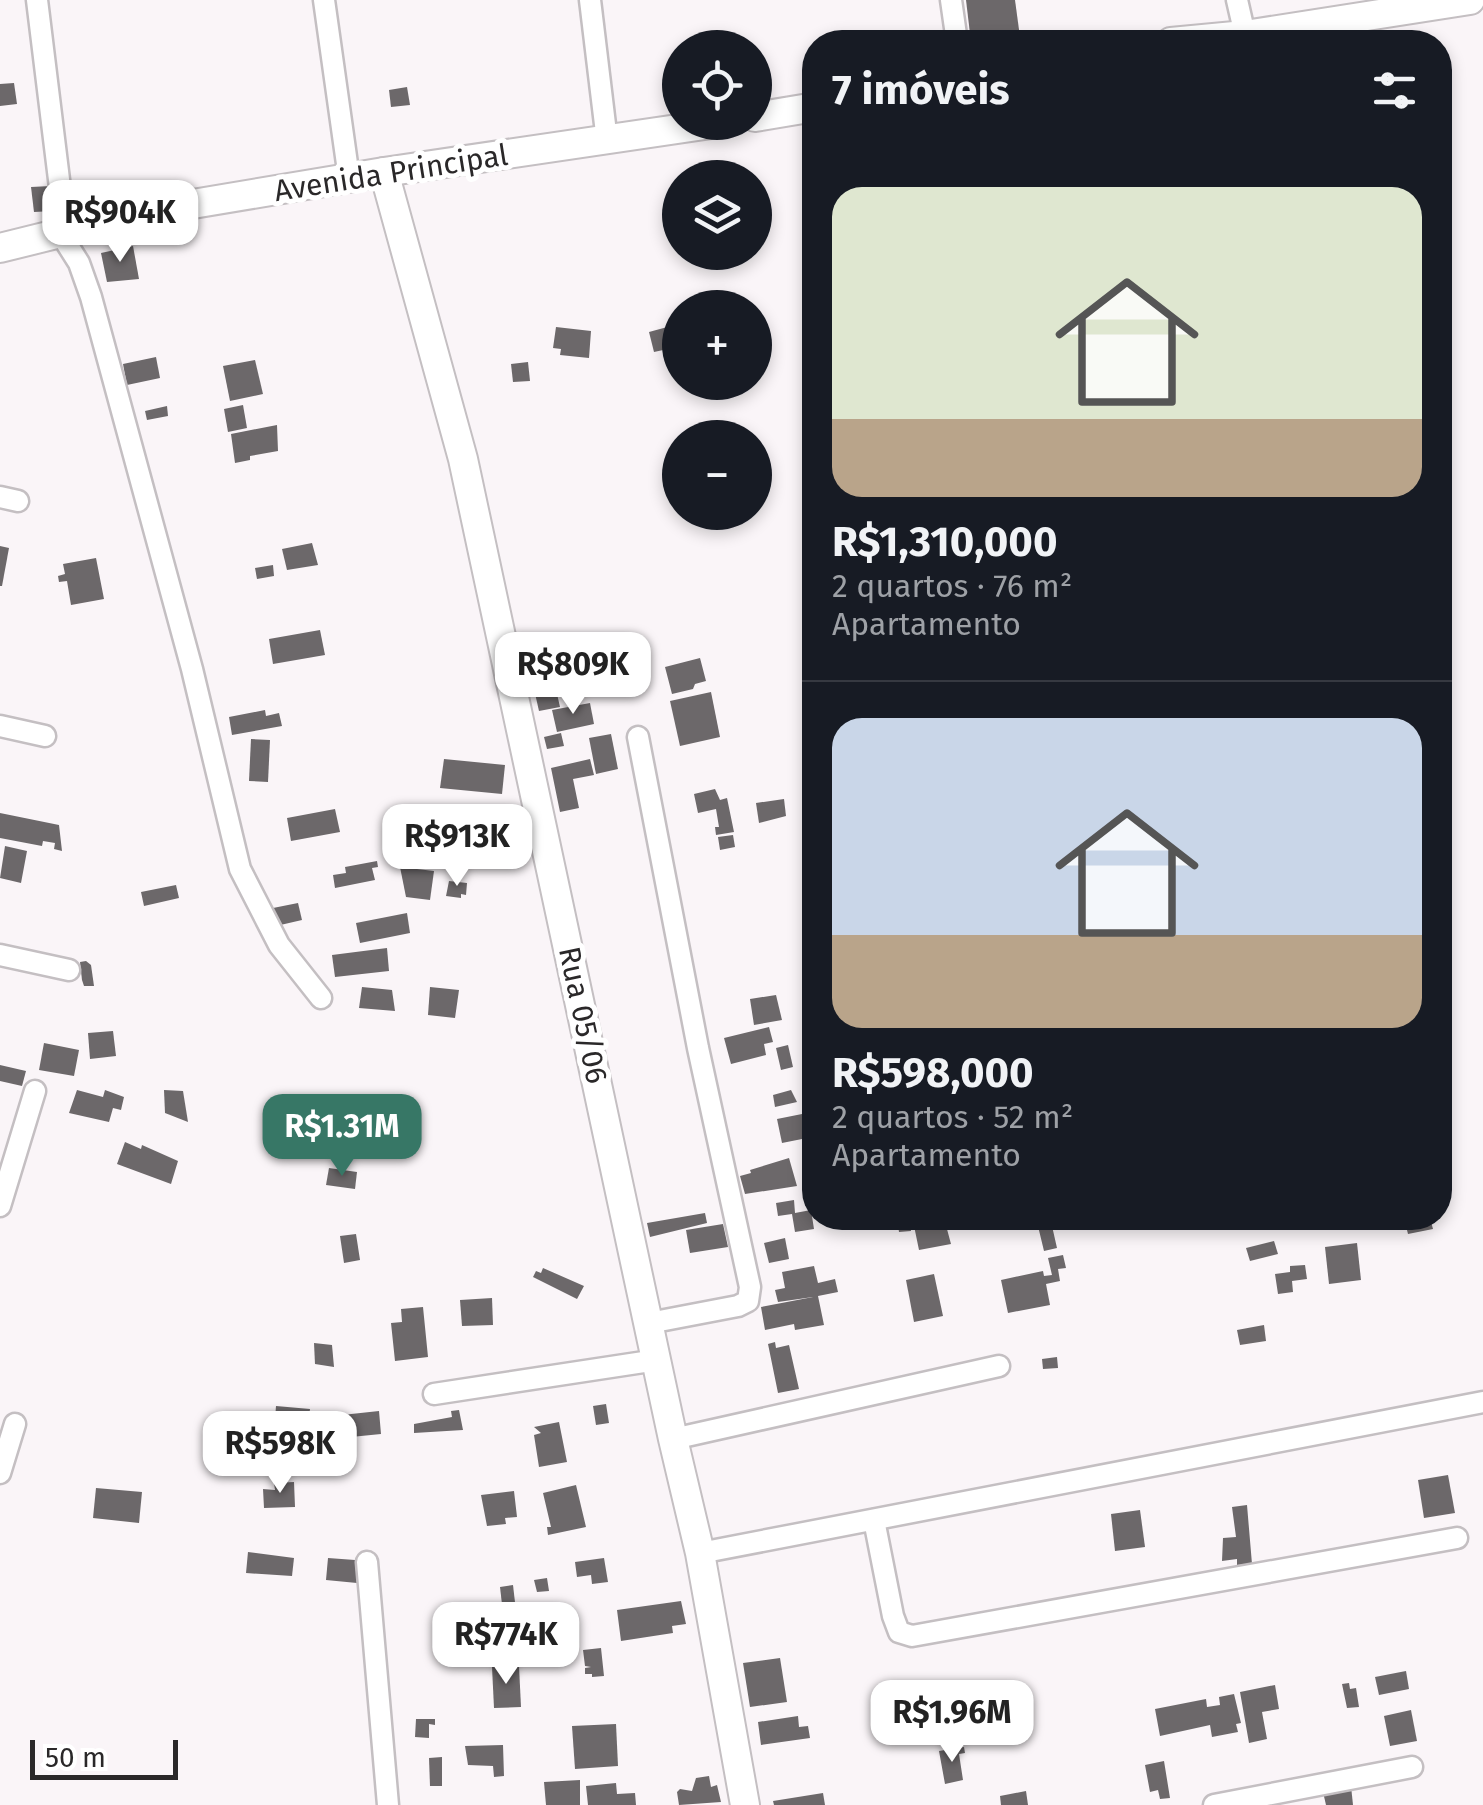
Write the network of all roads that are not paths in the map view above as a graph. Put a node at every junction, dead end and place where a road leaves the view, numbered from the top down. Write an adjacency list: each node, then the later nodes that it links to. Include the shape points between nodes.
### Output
1 (37, 0): 16 (street)
2 (324, 0): 15 (street)
3 (590, 0): 13 (street)
4 (951, 0): 7 (street)
5 (1237, 0): 8 (street)
6 (1470, 0): 9 (street)
7 (955, 30)
8 (1244, 30)
9 (1277, 30)
10 (802, 109): 11 (street)
11 (772, 114)
12 (662, 132): 13 (street, Avenida Principal)
13 (607, 141): 14 (street, Avenida Principal)
14 (384, 172): 15 (street, Avenida Principal); 26 (street, Rua 05/06, via 463,459)
15 (350, 178): 16 (street, Avenida Principal)
16 (60, 233): 17 (street, Avenida Principal); 23 (street, via 91,297 240,869 279,945)
17 (0, 248)
18 (0, 726): 19 (street)
19 (45, 736)
20 (638, 738): 26 (street, via 750,1287 748,1301 738,1306)
21 (0, 956): 22 (street)
22 (69, 970)
23 (321, 998)
24 (34, 1091): 25 (street)
25 (0, 1206)
26 (649, 1323): 27 (street, Rua 05/06)
27 (656, 1360): 29 (street); 32 (street, Rua 05/06)
28 (998, 1366): 32 (street)
29 (434, 1394)
30 (1483, 1402): 34 (street)
31 (15, 1424): 33 (street)
32 (673, 1439): 36 (street, Rua 05/06)
33 (0, 1473)
34 (874, 1520): 35 (street, via 892,1616 900,1632 912,1636); 36 (street)
35 (1457, 1538)
36 (700, 1553): 40 (street, Rua 05/06)
37 (367, 1562): 39 (street)
38 (1412, 1767): 41 (street)
39 (388, 1805)
40 (745, 1805)
41 (1214, 1805)

